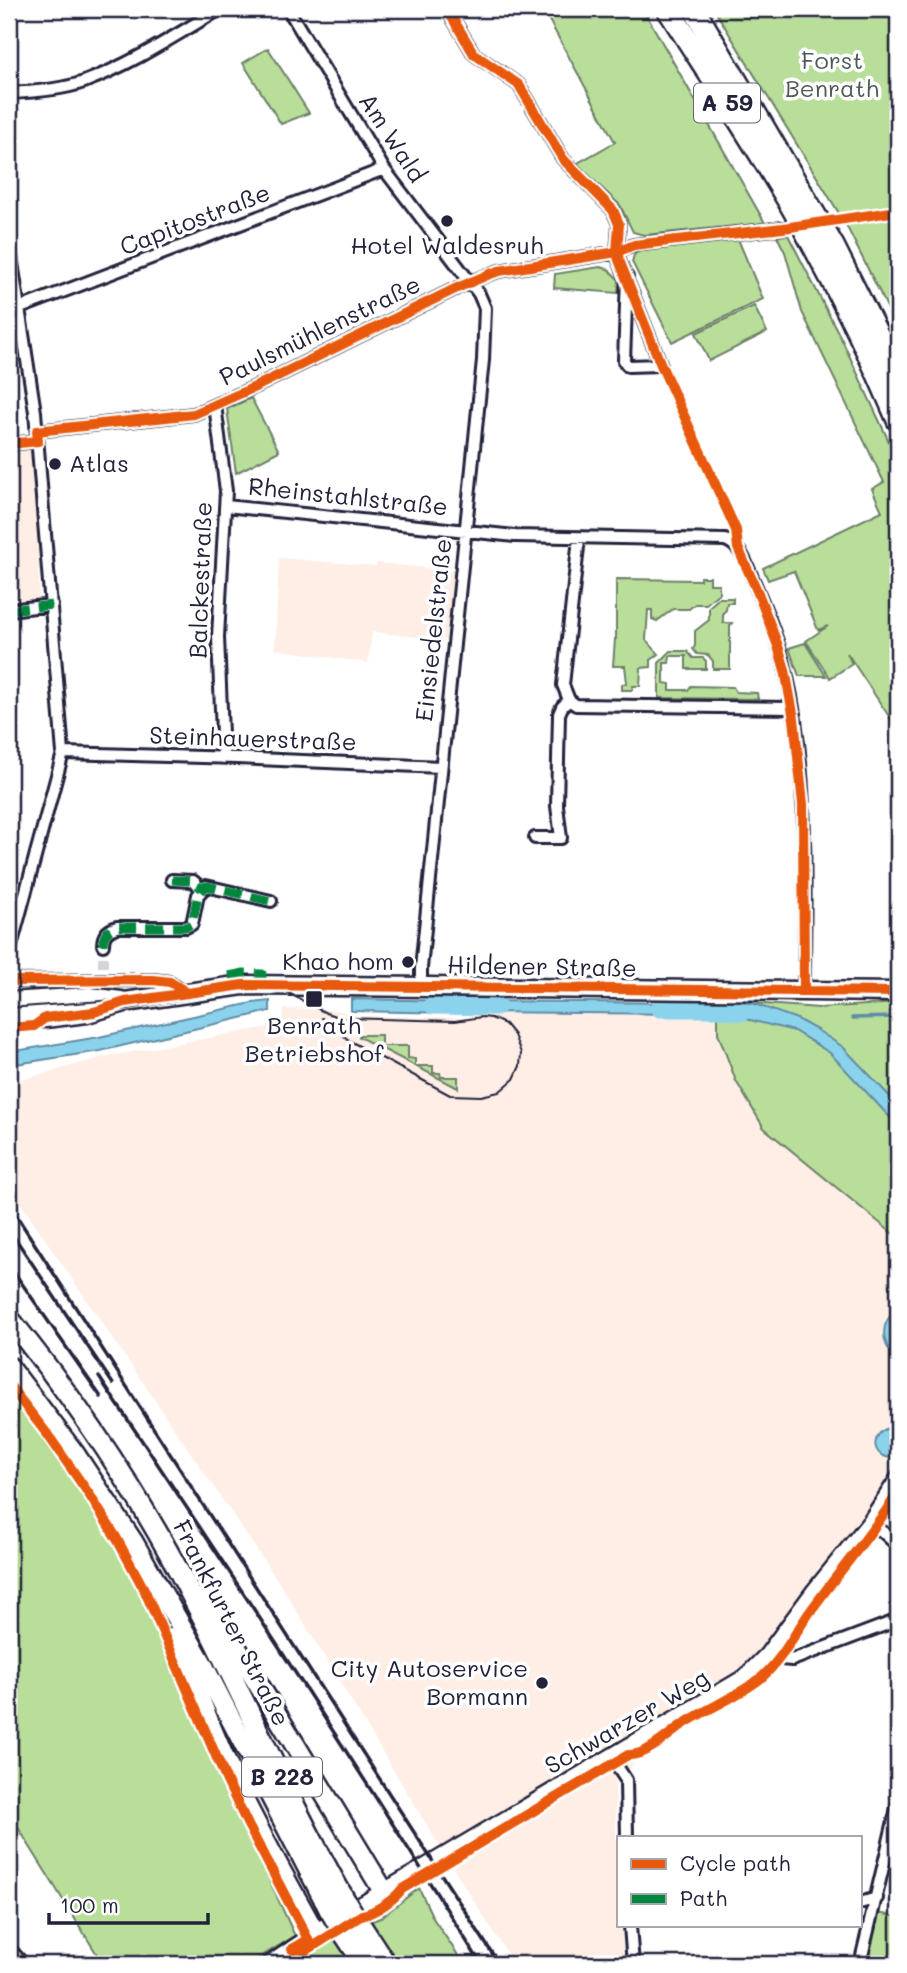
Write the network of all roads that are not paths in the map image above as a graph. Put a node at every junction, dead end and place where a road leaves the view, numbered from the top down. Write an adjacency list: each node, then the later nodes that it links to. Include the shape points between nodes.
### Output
1 (220, 9): 6 (street, via 137,58 83,82)
2 (288, 9): 7 (street, Am Wald)
3 (447, 9): 12 (street, via 474,54 519,85 563,159 613,210 619,224)
4 (668, 9): 8 (highway, A 59)
5 (694, 9): 8 (highway, A 59)
6 (9, 93)
7 (384, 169): 14 (street, Am Wald); 15 (street, Capitostraße)
8 (793, 192): 11 (highway, A 59)
9 (783, 228): 12 (street, Paulsmühlenstraße, via 634,245)
10 (9, 243): 15 (street)
11 (825, 249): 16 (highway, A 59); 18 (highway, A 59)
12 (617, 252): 13 (street); 14 (street, Paulsmühlenstraße, via 499,271)
13 (627, 277): 13 (street, via 632,290 661,365 628,366 624,361)
14 (471, 283): 17 (street, Paulsmühlenstraße); 22 (street, Einsiedelstraße, via 485,308)
15 (20, 308): 19 (street)
16 (898, 376)
17 (215, 405): 19 (street, Paulsmühlenstraße, via 194,414); 21 (street, Balckestraße)
18 (898, 420)
19 (38, 436): 20 (street, Paulsmühlenstraße); 24 (street)
20 (9, 444)
21 (226, 506): 22 (street, Rheinstahlstraße); 29 (street, Balckestraße, via 218,637)
22 (467, 529): 23 (street, Rheinstahlstraße); 30 (street, Einsiedelstraße)
23 (579, 538): 26 (street, via 563,685); 27 (street, Rheinstahlstraße, via 732,542 755,584 778,646)
24 (52, 605): 25 (street); 28 (street)
25 (9, 610)
26 (569, 700): 27 (street, via 576,705); 31 (street, via 559,714 561,838)
27 (792, 708): 41 (street, via 803,804)
28 (63, 754): 29 (street, Steinhauerstraße); 36 (street)
29 (223, 758): 30 (street, Steinhauerstraße)
30 (441, 767): 40 (street, Einsiedelstraße)
31 (535, 838)
32 (172, 880): 33 (street, via 193,881)
33 (202, 888): 34 (street); 35 (street, via 187,927 117,927 108,931)
34 (271, 901)
35 (103, 945)
36 (9, 954)
37 (103, 967): 38 (street)
38 (103, 979): 39 (street, Hildener Straße); 42 (street, Hildener Straße, via 163,980)
39 (9, 980)
40 (421, 986): 41 (main road, Hildener Straße); 42 (main road, Hildener Straße, via 243,985)
41 (804, 991): 43 (main road, Hildener Straße)
42 (186, 992): 45 (main road, Hildener Straße)
43 (898, 992)
44 (9, 1002): 45 (main road, Hildener Straße, via 89,997)
45 (125, 1002): 46 (main road, Hildener Straße, via 87,1013)
46 (9, 1017)
47 (9, 1318): 52 (highway, Frankfurter Straße / B 228, via 97,1435)
48 (9, 1367): 54 (highway, Frankfurter Straße / B 228, via 133,1542)
49 (898, 1480): 50 (main road, Schwarzer Weg)
50 (870, 1523): 51 (street); 55 (main road, Schwarzer Weg)
51 (898, 1546)
52 (170, 1554): 59 (highway, via 188,1569); 62 (highway, Frankfurter Straße / B 228, via 325,1865)
53 (898, 1620): 55 (street, via 792,1660)
54 (179, 1624): 62 (highway, Frankfurter Straße / B 228, via 310,1874); 65 (highway, via 176,1639 232,1776)
55 (771, 1651): 56 (main road, Schwarzer Weg, via 745,1678)
56 (611, 1757): 58 (street, via 626,1780); 59 (main road, Schwarzer Weg)
57 (898, 1804): 60 (street)
58 (627, 1836)
59 (384, 1892): 65 (main road, Schwarzer Weg)
60 (877, 1898): 61 (street); 72 (street)
61 (862, 1902)
62 (337, 1904): 64 (highway, Frankfurter Straße / B 228, bridge)
63 (630, 1927): 71 (street)
64 (352, 1929): 69 (highway, Frankfurter Straße / B 228); 70 (highway, Frankfurter Straße / B 228)
65 (316, 1933): 68 (street)
66 (9, 1948): 67 (street)
67 (23, 1964)
68 (269, 1964)
69 (364, 1964)
70 (386, 1964)
71 (633, 1964)
72 (860, 1964)

